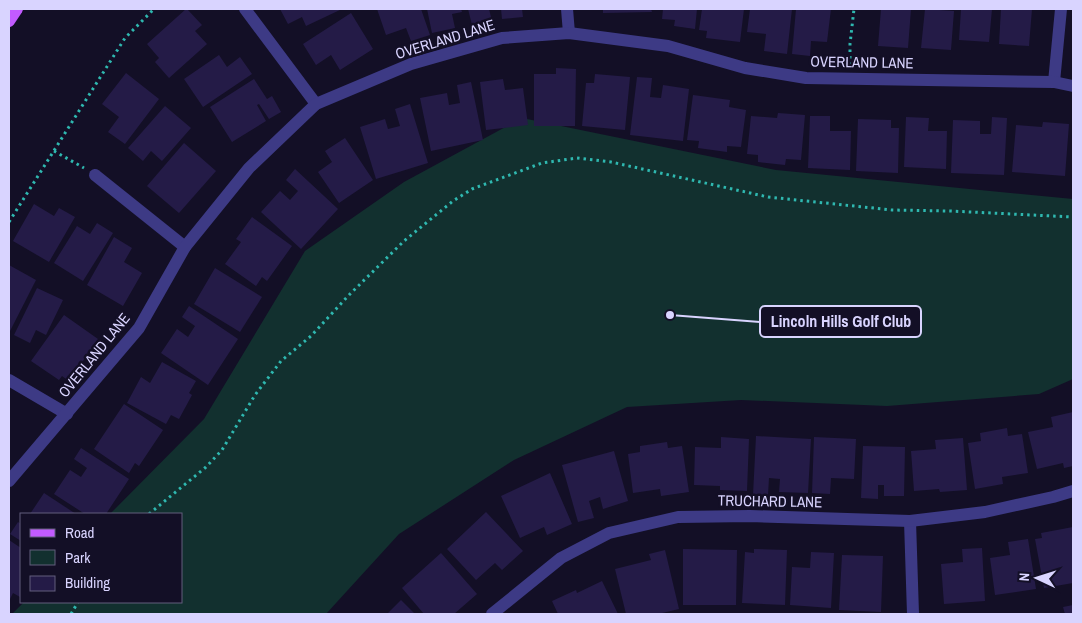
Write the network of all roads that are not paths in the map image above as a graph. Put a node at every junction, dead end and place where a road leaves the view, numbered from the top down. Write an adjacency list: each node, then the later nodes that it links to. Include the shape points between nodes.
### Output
1 (16, 9): 5 (main road)
2 (245, 9): 9 (street)
3 (567, 9): 6 (street)
4 (1061, 9): 7 (street)
5 (9, 21)
6 (569, 33): 7 (street, OVERLAND LANE, via 668,46 745,68 806,78); 9 (street, OVERLAND LANE, via 502,38 412,64)
7 (1054, 82): 8 (street, OVERLAND LANE)
8 (1073, 86)
9 (316, 104): 11 (street, OVERLAND LANE, via 249,168)
10 (95, 174): 11 (street)
11 (185, 247): 13 (street, OVERLAND LANE, via 139,328)
12 (9, 380): 13 (street)
13 (67, 414): 14 (street, OVERLAND LANE)
14 (9, 481)
15 (1073, 491): 16 (street, TRUCHARD LANE, via 985,512)
16 (910, 521): 17 (street, TRUCHARD LANE, via 678,517 609,533 562,558); 18 (street)
17 (492, 614)
18 (913, 614)

